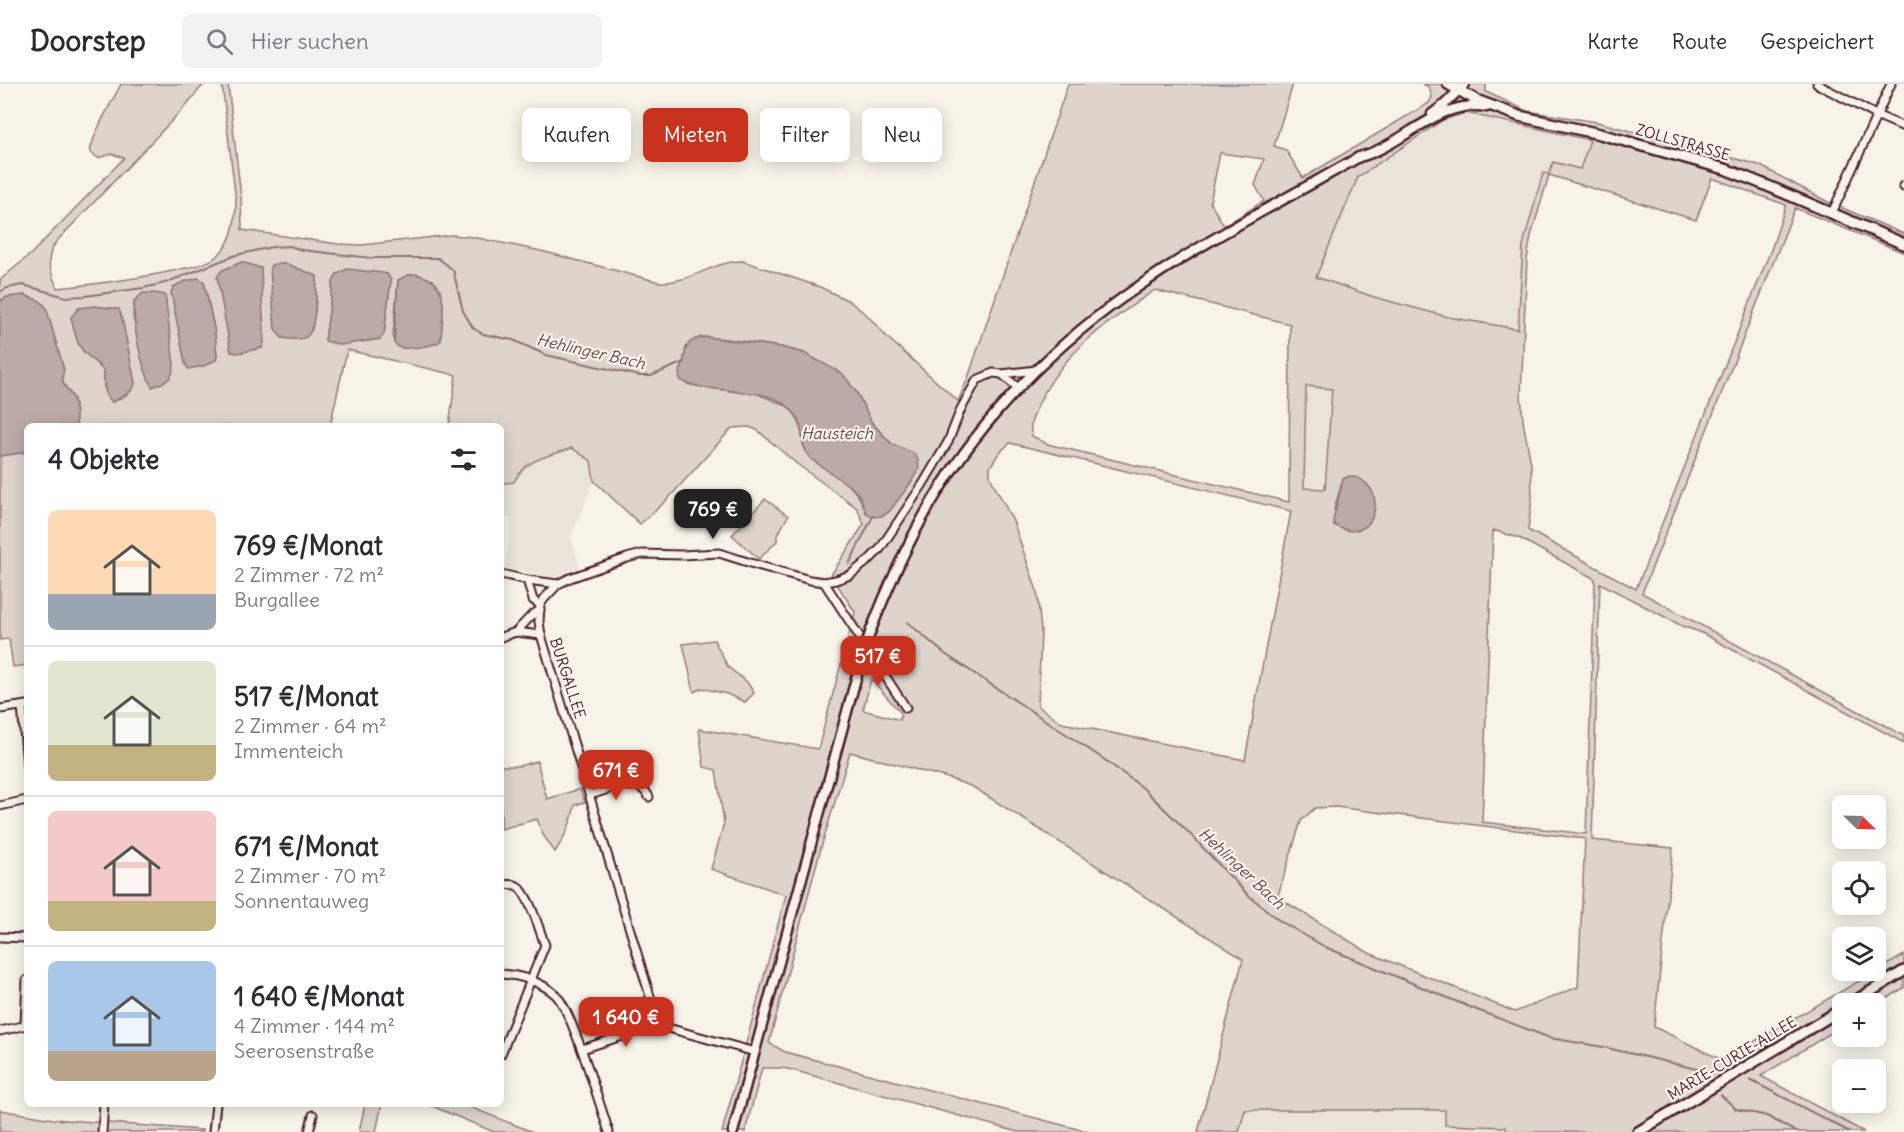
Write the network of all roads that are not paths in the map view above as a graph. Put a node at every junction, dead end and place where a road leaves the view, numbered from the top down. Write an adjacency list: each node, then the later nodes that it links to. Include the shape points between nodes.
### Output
1 (1448, 84): 4 (main road, ZOLLSTRASSE)
2 (1817, 84): 6 (street)
3 (1891, 84): 6 (street)
4 (1462, 87): 5 (main road, ZOLLSTRASSE, via 1476,100); 8 (street, via 1430,116)
5 (1502, 109): 8 (street, via 1466,105 1445,112); 9 (main road, ZOLLSTRASSE, via 1706,163)
6 (1876, 115): 7 (street); 9 (street)
7 (1904, 127)
8 (1359, 157): 11 (street, via 1149,280 1103,312)
9 (1832, 213): 10 (main road, ZOLLSTRASSE)
10 (1904, 244)
11 (1036, 370): 12 (street); 13 (street)
12 (1002, 374): 13 (street); 16 (street, via 985,375 970,390 944,449 880,549 850,574)
13 (1018, 388): 42 (street, bridge, via 961,458 922,517 871,630)
14 (504, 575): 15 (street)
15 (527, 580): 17 (street); 18 (street)
16 (825, 582): 17 (street, via 719,553 653,553 627,558); 23 (street)
17 (558, 584): 18 (street)
18 (540, 608): 19 (street); 20 (street, BURGALLEE)
19 (516, 632): 20 (street); 21 (street)
20 (541, 635): 25 (street, BURGALLEE)
21 (504, 636)
22 (24, 706): 24 (street)
23 (906, 708)
24 (0, 709)
25 (590, 795): 26 (street, via 634,785); 37 (street, BURGALLEE)
26 (648, 797)
27 (24, 801): 28 (street)
28 (0, 806)
29 (504, 885): 34 (street, via 515,885 526,897 544,945)
30 (0, 938): 31 (street)
31 (24, 938)
32 (1904, 971): 35 (main road)
33 (504, 974): 34 (street)
34 (530, 981): 40 (street); 41 (street, via 556,996)
35 (1868, 993)
36 (1832, 1015): 51 (main road, MARIE-CURIE-ALLEE)
37 (659, 1021): 41 (street); 42 (street, via 684,1033)
38 (24, 1025): 39 (street)
39 (0, 1031)
40 (504, 1046)
41 (582, 1049): 49 (street)
42 (755, 1052): 50 (street)
43 (104, 1107): 46 (street)
44 (216, 1107): 47 (street)
45 (313, 1115): 48 (street)
46 (102, 1132)
47 (213, 1132)
48 (309, 1132)
49 (609, 1132)
50 (733, 1132)
51 (1638, 1132)

